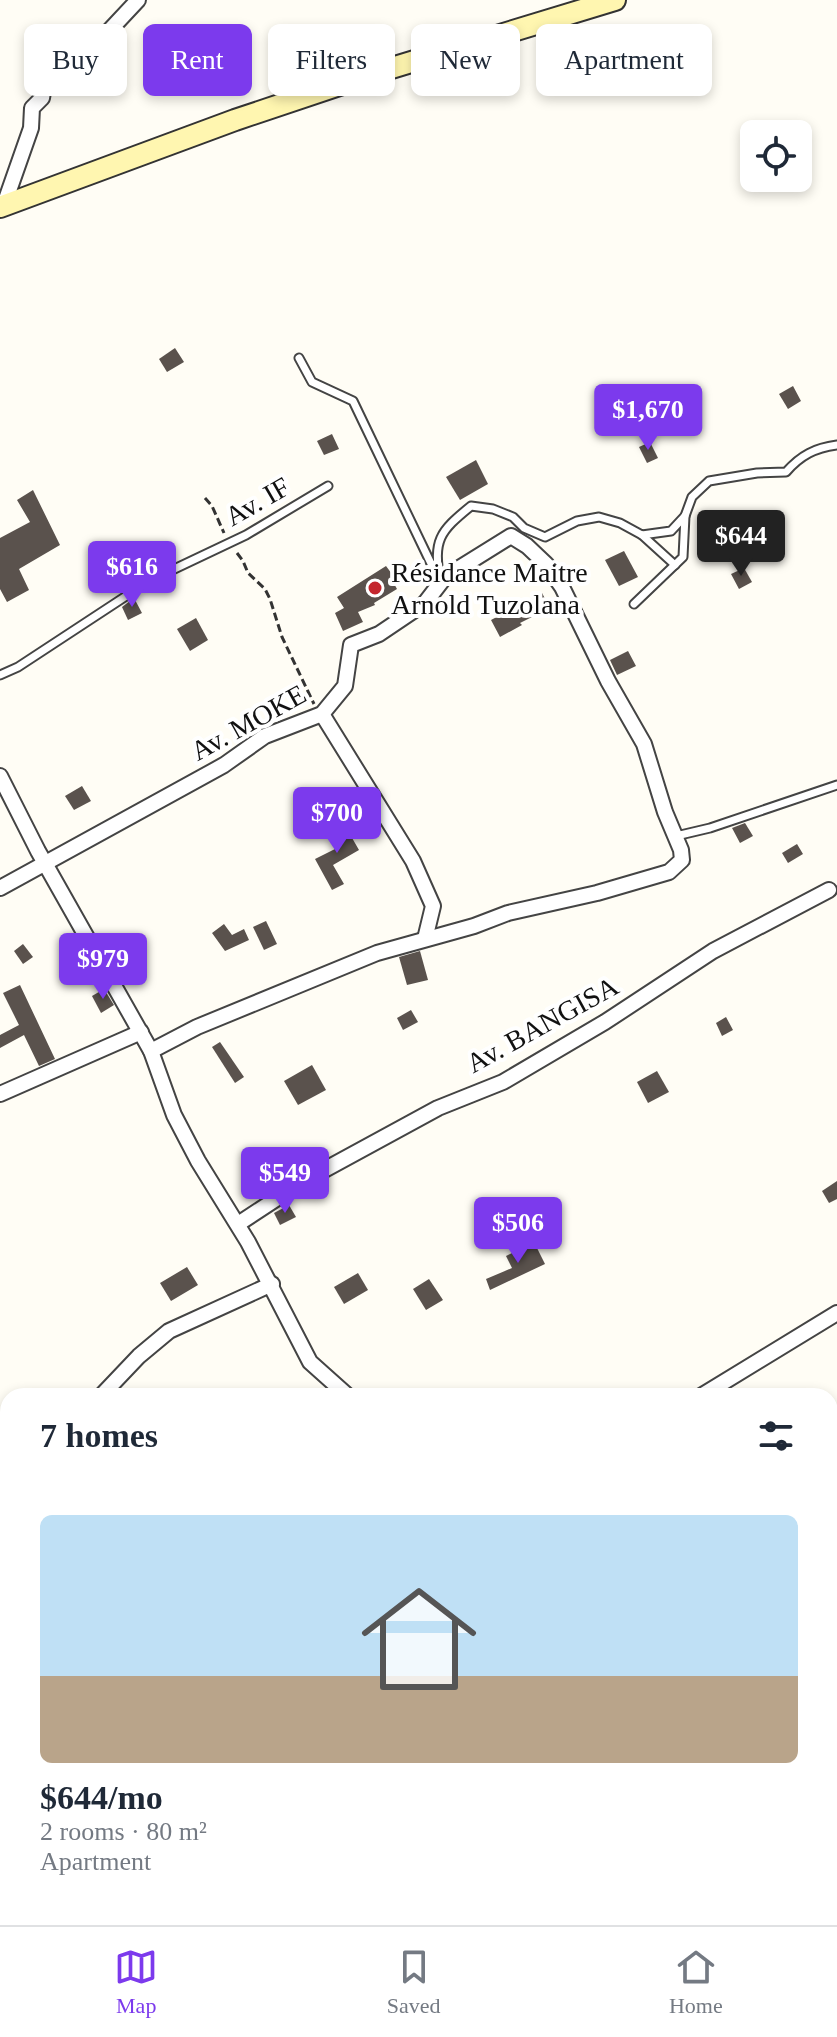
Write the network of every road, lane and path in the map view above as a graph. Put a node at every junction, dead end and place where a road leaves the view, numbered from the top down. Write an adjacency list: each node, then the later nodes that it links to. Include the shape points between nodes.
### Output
1 (138, 0): 3 (street, via 109,31 46,75)
2 (615, 0): 3 (street, via 235,120)
3 (2, 206)
4 (299, 358): 13 (lane, via 312,382 353,401)
5 (837, 445): 8 (lane, via 798,458 786,472 709,481 692,497)
6 (328, 486): 15 (lane, Av. IF, via 246,535 149,581)
7 (205, 498): 10 (path)
8 (685, 516): 9 (lane, via 671,531); 12 (lane, via 683,557)
9 (642, 535): 12 (lane); 13 (lane, via 599,517 545,537 513,517 471,506 441,534 435,555)
10 (227, 539)
11 (231, 547): 16 (path, via 265,589 282,637)
12 (675, 565): 14 (lane)
13 (440, 584): 16 (street, Av. MOKE, via 425,603 379,634 351,645 345,686); 19 (street, Av. MOKE, via 511,536 546,564 644,744)
14 (634, 604)
15 (0, 675)
16 (320, 712): 20 (street, Av. MOKE, via 265,736 224,765); 23 (street, via 413,861 433,906)
17 (0, 776): 20 (street)
18 (837, 785): 19 (lane)
19 (674, 836): 23 (street, via 682,860 669,872)
20 (45, 863): 21 (street, Av. MOKE); 24 (street)
21 (0, 888)
22 (829, 890): 27 (street, Av. BANGISA, via 713,951 503,1082 438,1108 302,1182)
23 (425, 939): 25 (street, via 324,973)
24 (141, 1032): 25 (street); 26 (street)
25 (151, 1051): 27 (street, via 174,1115)
26 (0, 1094)
27 (238, 1224): 28 (street)
28 (272, 1284): 30 (street, via 169,1331); 31 (street, via 310,1362)
29 (837, 1313): 32 (street)
30 (109, 1388)
31 (335, 1388)
32 (714, 1388)

